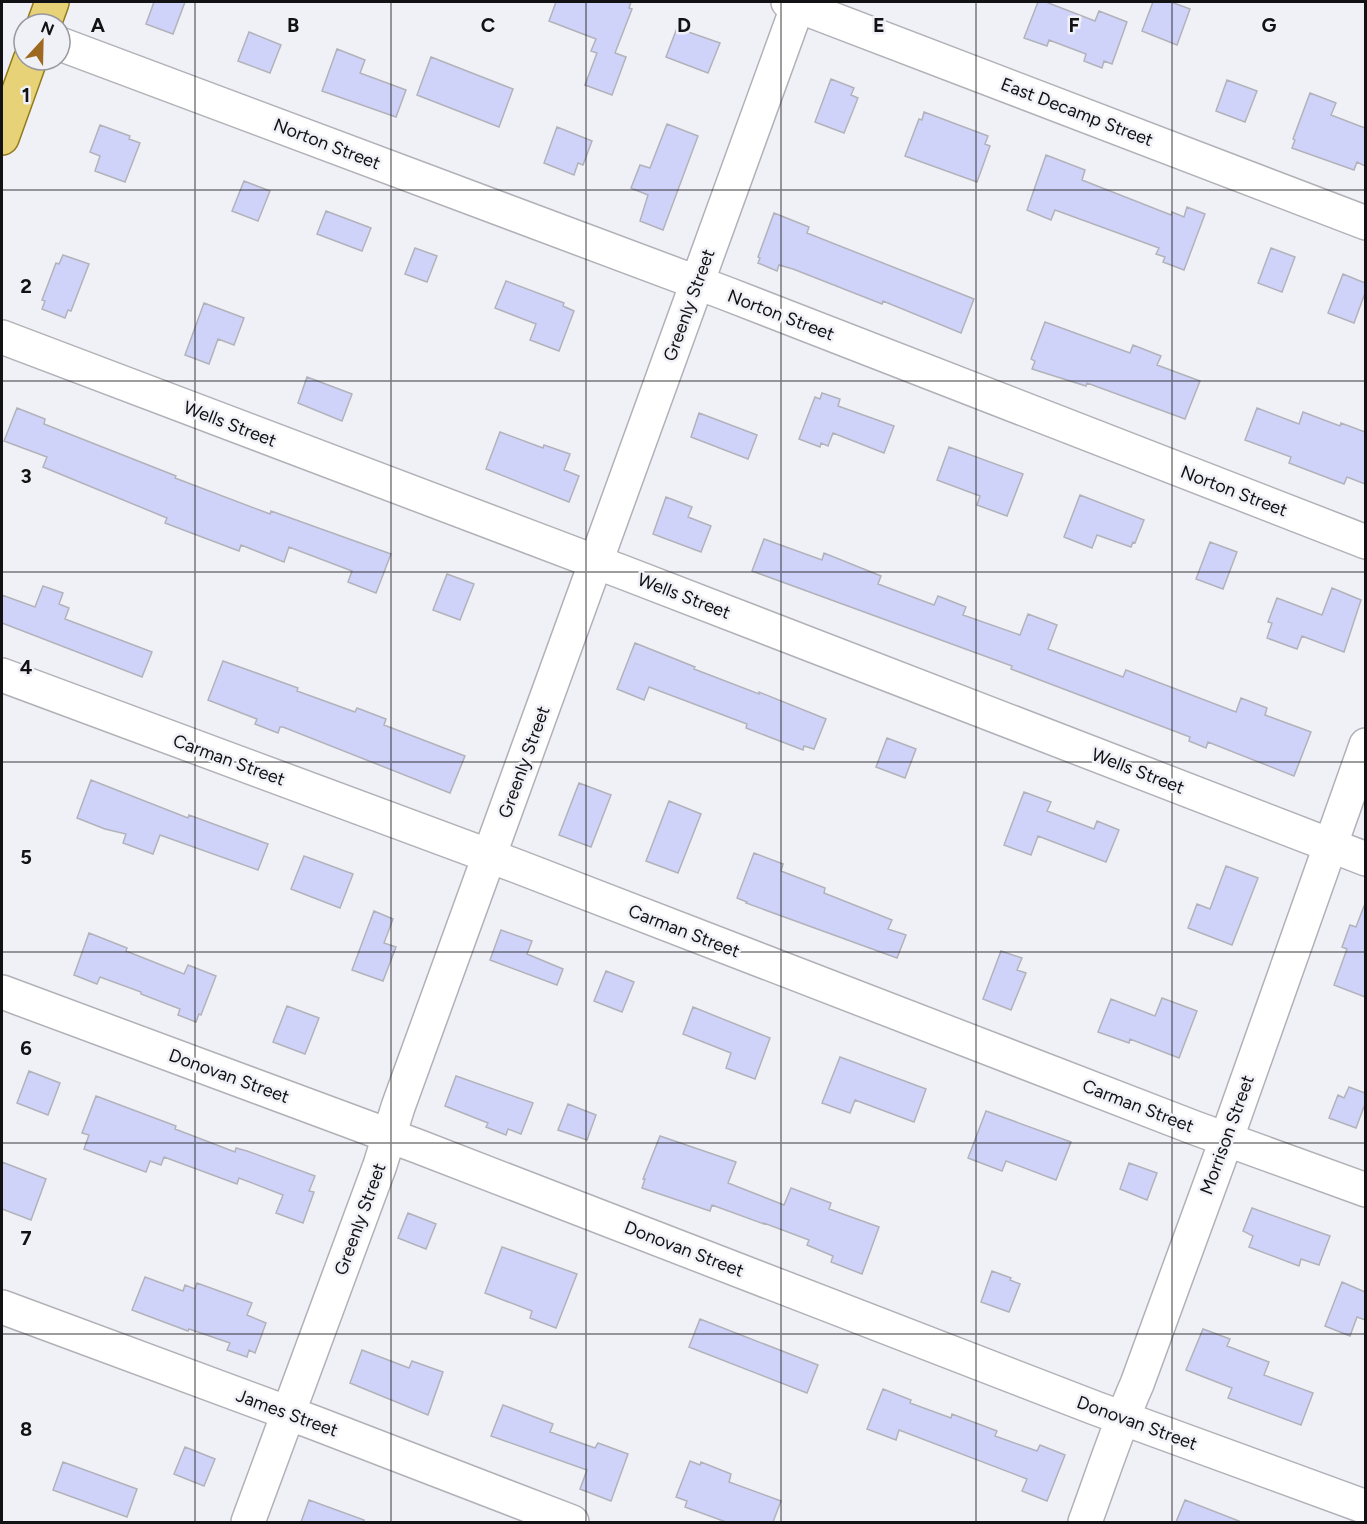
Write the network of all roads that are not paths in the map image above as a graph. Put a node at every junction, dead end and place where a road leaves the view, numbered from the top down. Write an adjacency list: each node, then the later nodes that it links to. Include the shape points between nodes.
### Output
1 (795, 3): 5 (street, East Decamp Street); 6 (street, Greenly Street)
2 (72, 48): 6 (street, Norton Street)
3 (26, 72): 4 (main road)
4 (2, 138)
5 (1365, 223)
6 (696, 282): 8 (street, Norton Street); 9 (street, Greenly Street)
7 (2, 337): 9 (street, Wells Street)
8 (1365, 542)
9 (597, 563): 12 (street, Wells Street); 13 (street, Greenly Street)
10 (2, 675): 13 (street, Carman Street)
11 (1365, 746): 12 (street, Morrison Street)
12 (1329, 845): 14 (street, Wells Street); 17 (street, Morrison Street)
13 (490, 856): 16 (street, Greenly Street); 17 (street, Carman Street)
14 (1365, 859)
15 (2, 992): 16 (street, Donovan Street)
16 (389, 1135): 20 (street, Greenly Street); 21 (street, Donovan Street)
17 (1226, 1139): 18 (street, Carman Street); 21 (street, Morrison Street)
18 (1365, 1191)
19 (2, 1307): 20 (street, James Street)
20 (289, 1413): 23 (street, Greenly Street); 24 (street, James Street)
21 (1122, 1417): 22 (street, Donovan Street); 25 (street, Morrison Street)
22 (1365, 1507)
23 (248, 1522)
24 (572, 1522)
25 (1085, 1522)

